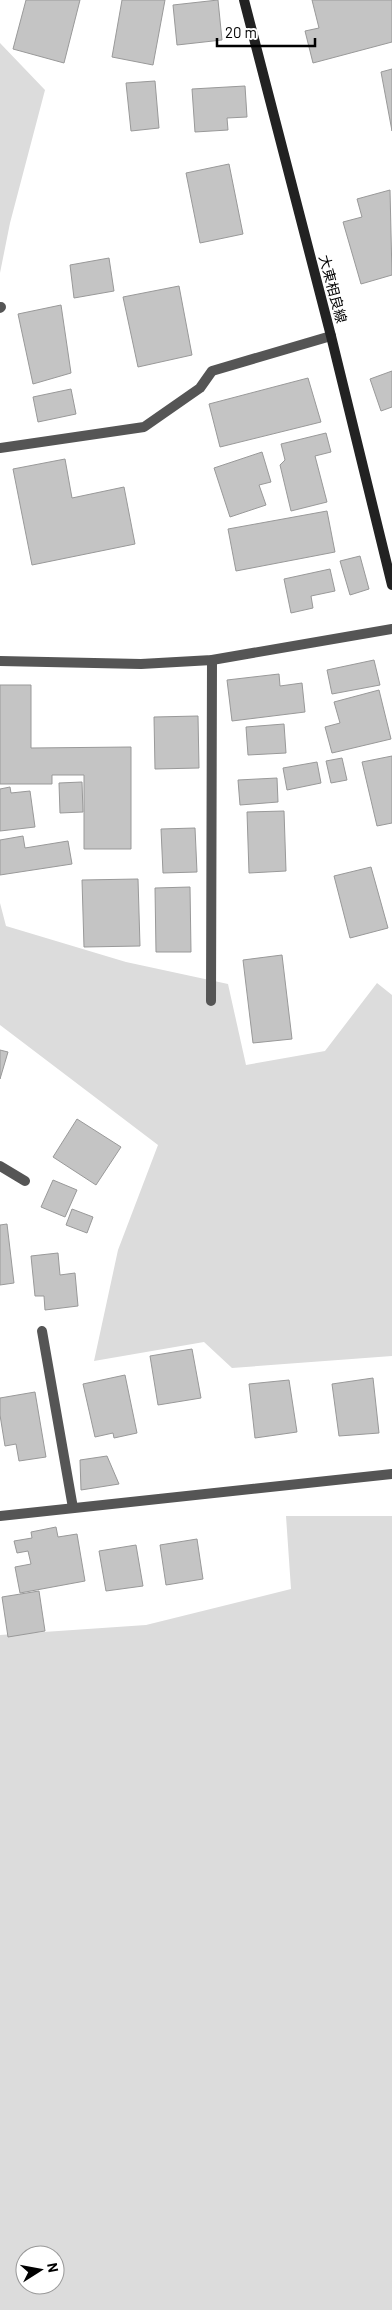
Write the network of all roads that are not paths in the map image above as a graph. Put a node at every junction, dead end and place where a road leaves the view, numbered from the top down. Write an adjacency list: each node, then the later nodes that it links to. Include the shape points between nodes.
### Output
1 (244, 0): 2 (main road, 大東相良線)
2 (331, 336): 3 (street, via 212,371 200,388 144,427); 4 (main road, 大東相良線)
3 (0, 448)
4 (392, 585)
5 (392, 629): 6 (street)
6 (212, 660): 7 (street, via 141,664); 8 (street)
7 (0, 661)
8 (211, 1001)
9 (0, 1166): 10 (street)
10 (25, 1181)
11 (42, 1331): 13 (street)
12 (392, 1474): 13 (street)
13 (73, 1508): 14 (street)
14 (0, 1516)

